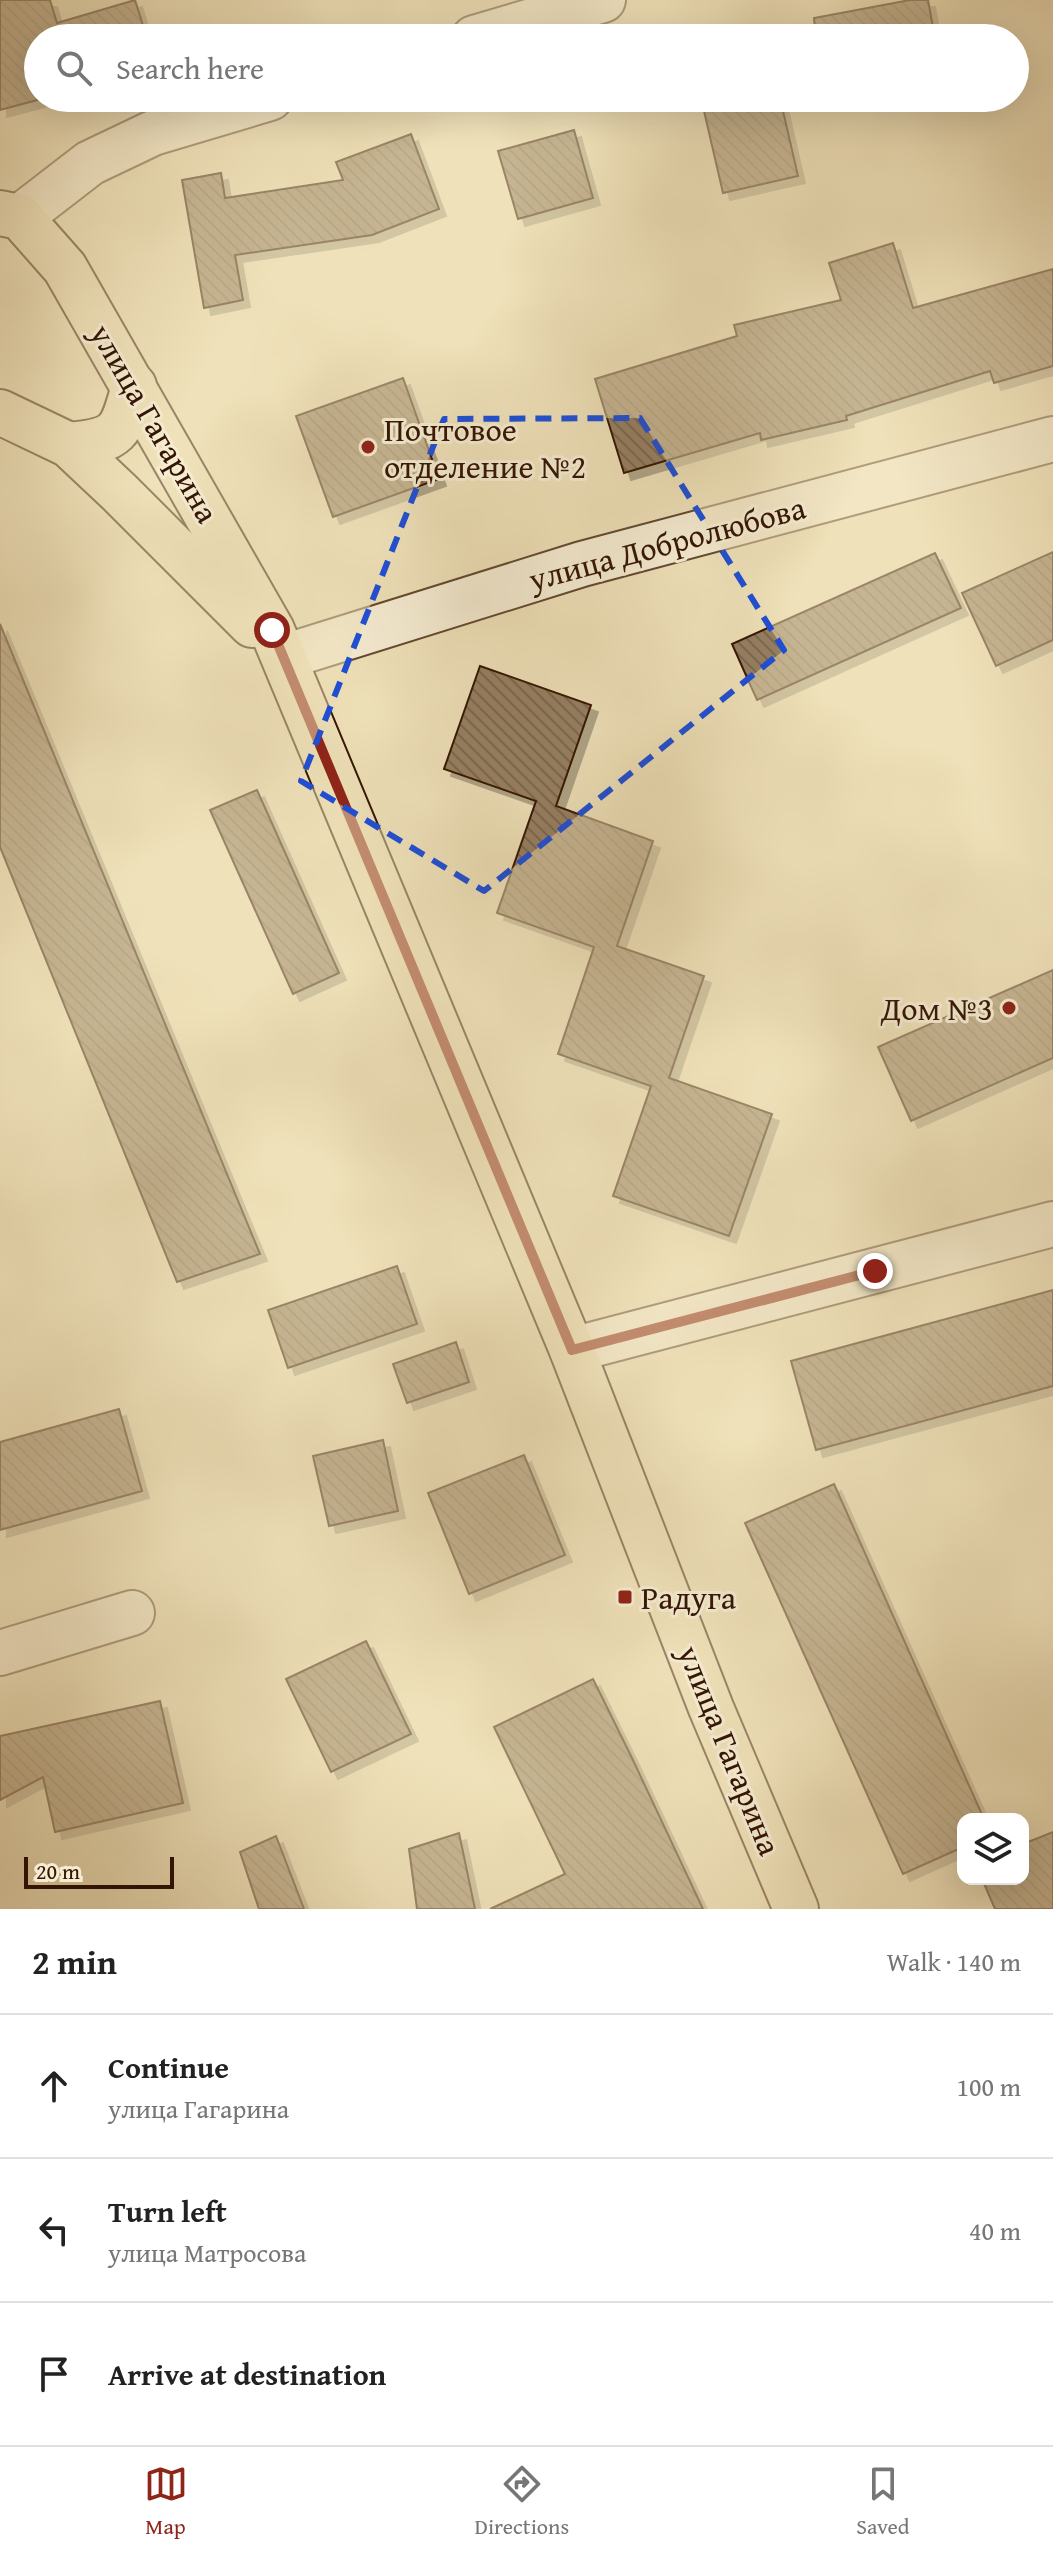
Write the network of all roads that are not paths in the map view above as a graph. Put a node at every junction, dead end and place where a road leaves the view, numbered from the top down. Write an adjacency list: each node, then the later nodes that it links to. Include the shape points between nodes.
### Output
1 (603, 0): 2 (street)
2 (522, 24)
3 (223, 112): 4 (street, via 153,133 90,163)
4 (10, 215): 5 (main road, улица Гагарина, via 65,268)
5 (134, 386): 8 (main road, via 116,433 99,442); 9 (main road, улица Гагарина)
6 (0, 412): 8 (main road, улица Гагарина)
7 (1053, 439): 9 (street, улица Добролюбова, via 582,564)
8 (69, 445): 9 (main road, улица Гагарина)
9 (284, 657): 11 (main road, улица Гагарина)
10 (1053, 1224): 11 (street)
11 (572, 1350): 14 (main road, улица Гагарина, via 711,1708)
12 (132, 1613): 13 (street)
13 (0, 1653)
14 (796, 1909)

